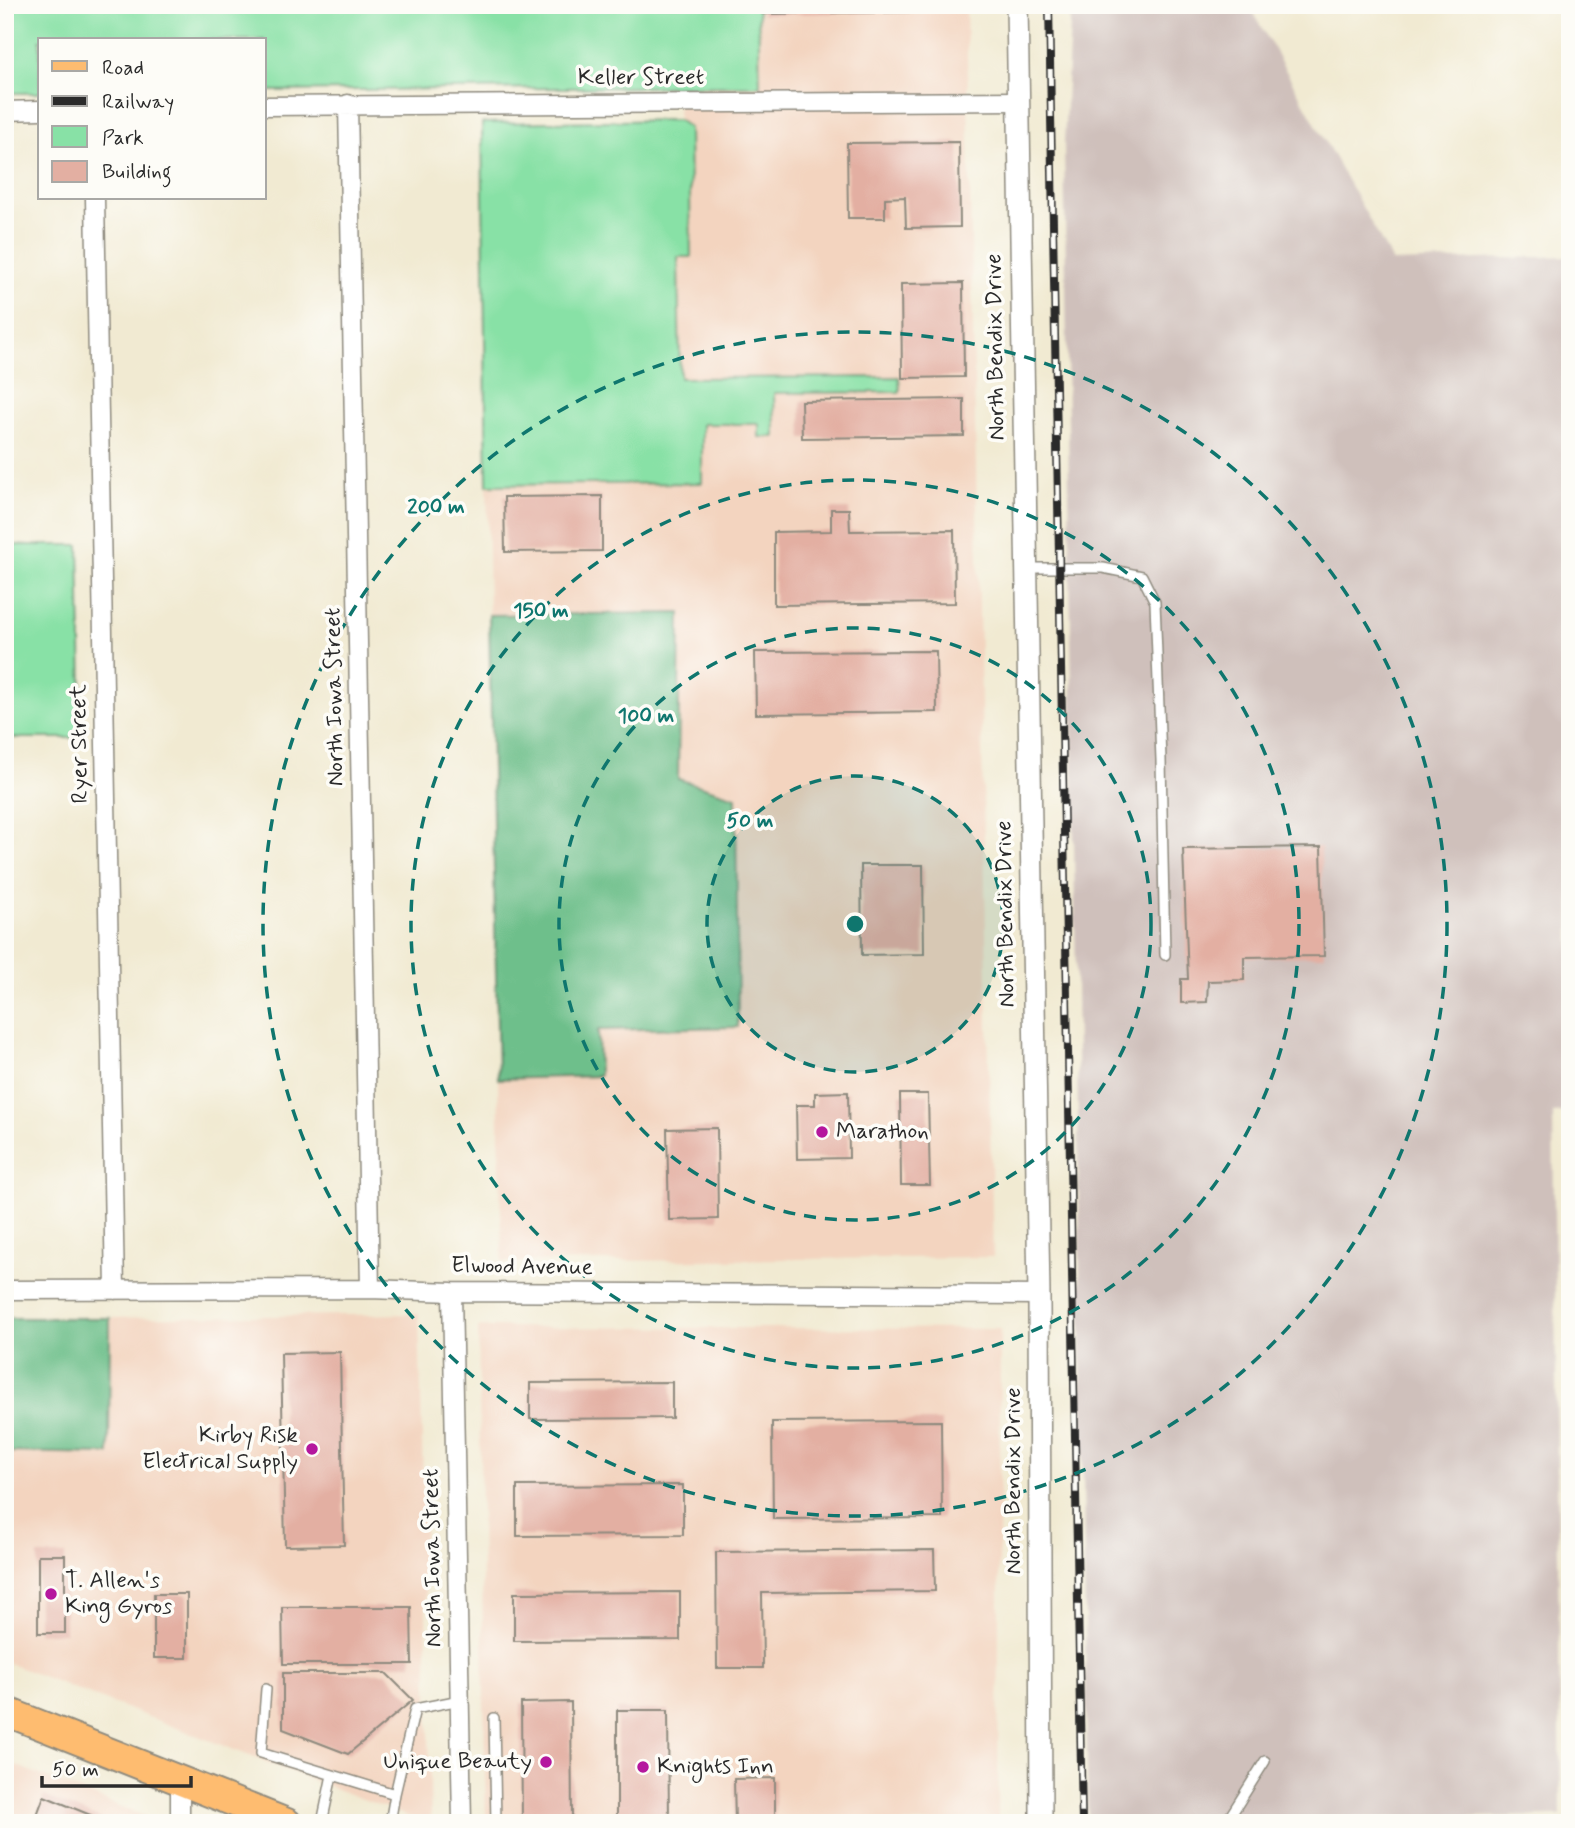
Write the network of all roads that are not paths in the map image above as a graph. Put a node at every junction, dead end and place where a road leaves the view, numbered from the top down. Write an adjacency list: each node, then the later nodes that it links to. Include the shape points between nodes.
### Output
1 (1017, 5): 2 (street, North Bendix Drive)
2 (1019, 101): 3 (street, Keller Street); 8 (street, North Bendix Drive)
3 (348, 104): 4 (street, Keller Street); 10 (street, North Iowa Street)
4 (266, 106)
5 (38, 110): 6 (street)
6 (5, 111)
7 (95, 200): 12 (street, Ryer Street)
8 (1026, 568): 9 (lane, via 1103,568 1142,576 1155,602); 14 (street, North Bendix Drive)
9 (1165, 954)
10 (370, 1289): 12 (street, Elwood Avenue); 13 (street, Elwood Avenue)
11 (5, 1290): 12 (street, Elwood Avenue)
12 (115, 1290)
13 (452, 1292): 14 (street, Elwood Avenue); 16 (street, North Iowa Street)
14 (1039, 1295): 29 (street, North Bendix Drive)
15 (266, 1689): 20 (lane, via 261,1753)
16 (460, 1700): 22 (lane, via 415,1709); 27 (street, North Iowa Street)
17 (5, 1711): 21 (main road)
18 (494, 1718): 28 (lane)
19 (1265, 1761): 30 (lane)
20 (332, 1774): 22 (lane); 25 (lane)
21 (180, 1781): 23 (street); 24 (main road)
22 (395, 1794): 26 (lane)
23 (180, 1823)
24 (287, 1823)
25 (322, 1823)
26 (390, 1823)
27 (462, 1823)
28 (496, 1823)
29 (1041, 1823)
30 (1226, 1823)

